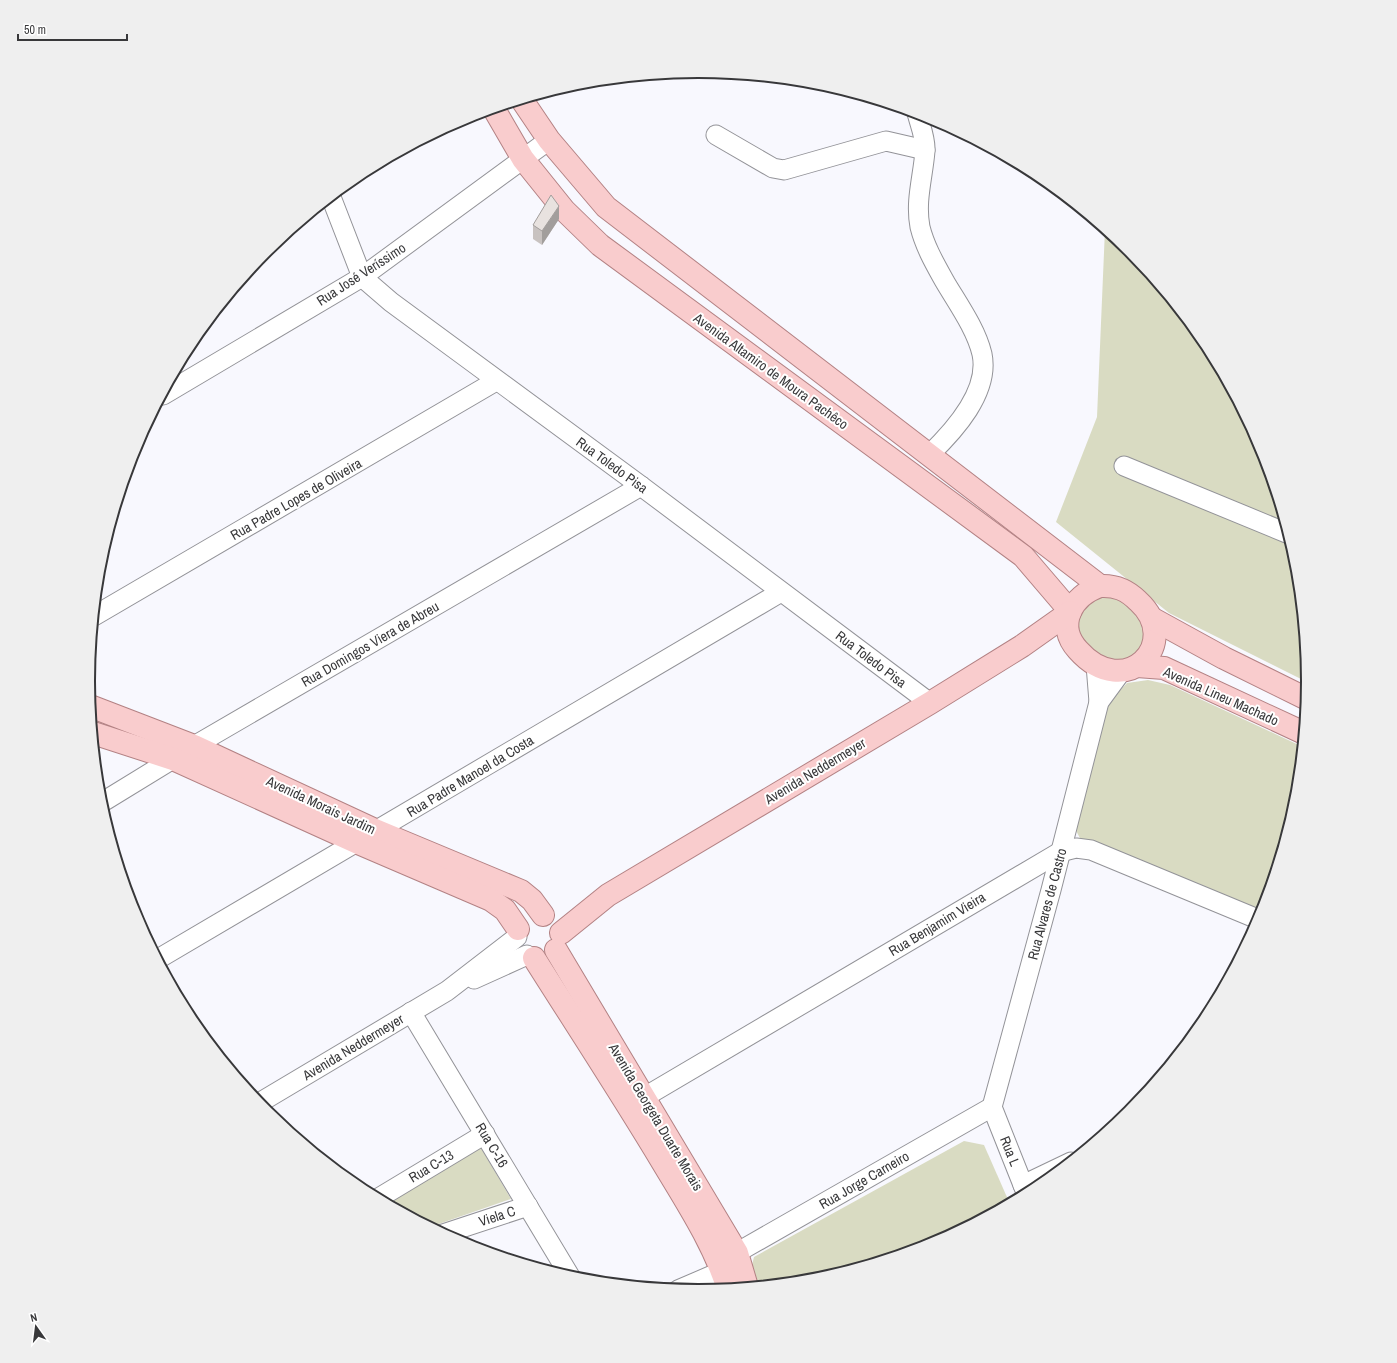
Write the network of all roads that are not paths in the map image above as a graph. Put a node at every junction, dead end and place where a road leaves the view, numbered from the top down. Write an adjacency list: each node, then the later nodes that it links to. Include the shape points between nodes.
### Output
1 (525, 104): 5 (main road, Avenida Altamiro de Moura Pachêco)
2 (496, 113): 7 (main road, Avenida Altamiro de Moura Pachêco)
3 (919, 120): 6 (street)
4 (716, 135): 6 (street, via 773,168 784,170 886,141)
5 (549, 140): 7 (street, Rua José Veríssimo); 12 (main road, Avenida Altamiro de Moura Pachêco, via 606,207)
6 (925, 150): 12 (street, via 918,199 920,226 931,257 975,334 982,355 983,376 976,397 951,435)
7 (523, 159): 9 (street, Rua José Veríssimo); 18 (main road, Avenida Altamiro de Moura Pachêco, via 564,210 600,245 1023,556)
8 (333, 202): 9 (street, Rua Toledo Pisa)
9 (362, 277): 10 (street, Rua Toledo Pisa); 11 (street, Rua José Veríssimo)
10 (496, 381): 14 (street, Rua Toledo Pisa); 19 (street, Rua Padre Lopes de Oliveira)
11 (170, 391)
12 (930, 455): 16 (main road, Avenida Altamiro de Moura Pachêco)
13 (1124, 466): 15 (street)
14 (641, 486): 17 (street, Rua Toledo Pisa); 31 (street, Rua Domingos Viera de Abreu)
15 (1282, 531)
16 (1100, 586): 18 (main road, via 1087,591 1077,599); 20 (main road, via 1116,587 1130,593 1146,607)
17 (781, 592): 27 (street, Rua Toledo Pisa); 34 (street, Rua Padre Manoel da Costa)
18 (1070, 611): 21 (main road, via 1068,628); 22 (main road, Avenida Neddermeyer)
19 (99, 613)
20 (1153, 619): 24 (main road, via 1155,640 1145,659); 25 (main road)
21 (1073, 644): 22 (main road, Avenida Neddermeyer, via 1041,642); 23 (main road)
22 (1022, 646): 27 (main road, Avenida Neddermeyer)
23 (1096, 665): 24 (main road, via 1108,670); 26 (street, Rua Alvares de Castro)
24 (1129, 669): 26 (street, Rua Alvares de Castro, via 1113,681); 29 (main road, Avenida Lineu Machado, via 1164,668)
25 (1302, 696)
26 (1100, 702): 36 (street, Rua Alvares de Castro)
27 (930, 703): 38 (main road, Avenida Neddermeyer)
28 (96, 708): 31 (main road, Avenida Morais Jardim)
29 (1300, 731)
30 (97, 734): 32 (main road, Avenida Morais Jardim)
31 (194, 746): 32 (street, Rua Domingos Viera de Abreu); 34 (main road, Avenida Morais Jardim)
32 (173, 759): 33 (street, Rua Domingos Viera de Abreu); 35 (main road, Avenida Morais Jardim)
33 (107, 799)
34 (377, 831): 35 (street, Rua Padre Manoel da Costa); 38 (main road, Avenida Morais Jardim, via 521,891 532,900)
35 (356, 842): 39 (main road, Avenida Morais Jardim, via 491,900 505,910); 40 (street, Rua Padre Manoel da Costa)
36 (1060, 852): 37 (street, Rua Benjamim Vieira, via 1076,848 1091,850); 43 (street, Rua Benjamim Vieira); 44 (street, Rua Alvares de Castro)
37 (1254, 917)
38 (553, 929): 39 (main road, via 546,957); 39 (main road, via 531,916 526,919); 43 (main road, Avenida Georgeta Duarte Morais)
39 (524, 945): 41 (street, Avenida Neddermeyer); 43 (main road, Avenida Georgeta Duarte Morais)
40 (162, 957)
41 (411, 1012): 42 (street, Avenida Neddermeyer); 45 (street, Rua C-16)
42 (264, 1099)
43 (637, 1101): 46 (main road, Avenida Georgeta Duarte Morais)
44 (992, 1107): 47 (street, Rua L); 51 (street, Rua Jorge Carneiro)
45 (485, 1134): 48 (street, Rua C-13); 49 (street, Rua C-16)
46 (680, 1175): 51 (main road, Avenida Georgeta Duarte Morais); 53 (main road, Avenida Georgeta Duarte Morais)
47 (1025, 1189)
48 (382, 1195)
49 (528, 1206): 50 (street, Viela C); 52 (street, Rua C-16)
50 (451, 1231)
51 (737, 1253): 53 (street); 54 (main road, Avenida Georgeta Duarte Morais)
52 (566, 1270)
53 (725, 1280): 55 (street)
54 (746, 1283)
55 (702, 1285)

